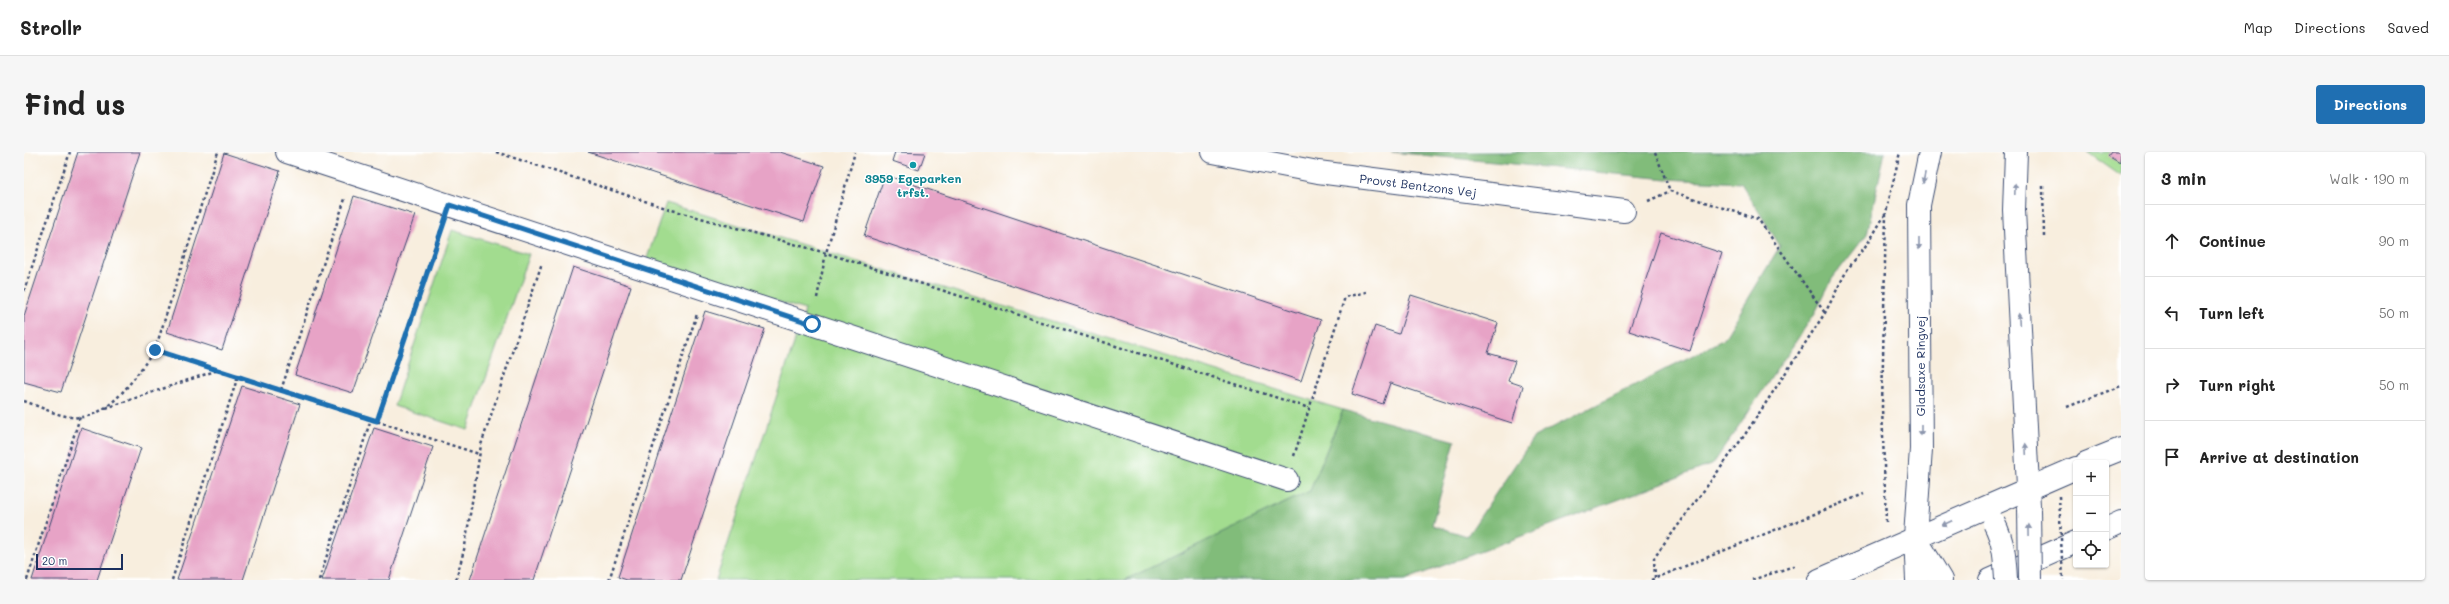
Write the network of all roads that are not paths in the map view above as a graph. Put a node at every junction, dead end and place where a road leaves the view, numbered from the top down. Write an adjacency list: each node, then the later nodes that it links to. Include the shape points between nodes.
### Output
1 (287, 152): 9 (main road)
2 (1213, 152): 5 (main road, Provst Bentzons Vej, via 1318,172)
3 (1930, 152): 15 (main road, Gladsaxe Ringvej, one-way to 15, via 1919,205)
4 (2016, 152): 10 (main road, one-way to 4, via 2014,210)
5 (1624, 211)
6 (2121, 449): 7 (main road)
7 (2094, 460)
8 (2073, 470): 10 (main road)
9 (1287, 480)
10 (2029, 498): 11 (main road); 21 (main road, one-way to 10, bridge)
11 (1987, 516): 15 (main road, one-way to 15); 20 (main road, bridge, via 2000,534 2005,551)
12 (2121, 522): 13 (main road)
13 (2109, 528)
14 (2073, 543): 19 (main road)
15 (1919, 549): 16 (main road, via 1884,552); 17 (main road, Gladsaxe Ringvej); 18 (main road)
16 (1818, 580)
17 (1917, 580)
18 (1941, 580)
19 (1990, 580)
20 (2006, 580)
21 (2030, 580)

